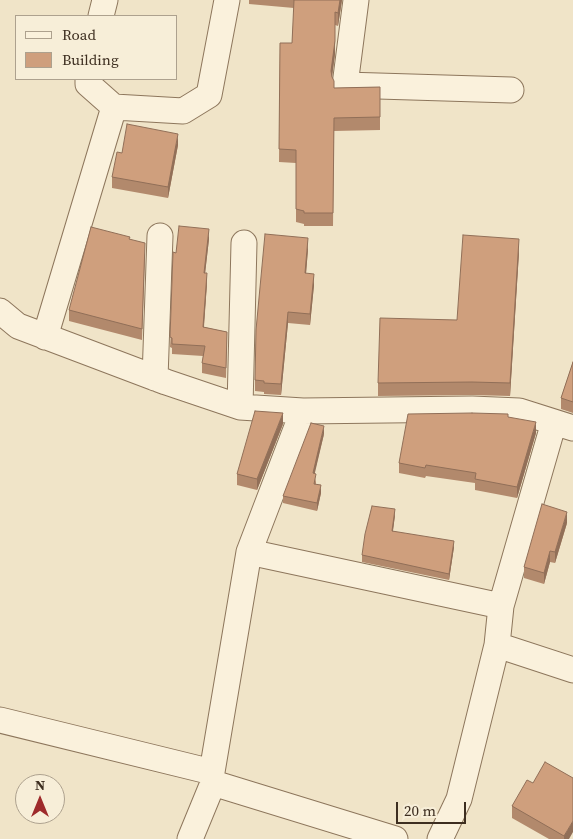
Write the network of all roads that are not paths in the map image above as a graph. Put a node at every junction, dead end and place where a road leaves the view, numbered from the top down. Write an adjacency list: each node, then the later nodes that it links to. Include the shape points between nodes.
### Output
1 (105, 0): 4 (street)
2 (227, 0): 7 (street, via 209,95 182,111)
3 (356, 0): 6 (street, via 345,85)
4 (101, 15)
5 (88, 80): 7 (street, via 88,84)
6 (511, 90)
7 (114, 108): 11 (street)
8 (160, 236): 12 (street)
9 (244, 242): 13 (street)
10 (0, 310): 11 (street, via 18,326)
11 (45, 337): 12 (street)
12 (155, 378): 13 (street)
13 (240, 407): 14 (street)
14 (303, 411): 15 (street, via 519,411); 16 (street)
15 (563, 425): 17 (street)
16 (249, 552): 17 (street); 20 (street, via 212,772)
17 (501, 606): 18 (street)
18 (497, 646): 19 (street); 23 (street, via 458,799)
19 (573, 670)
20 (0, 720)
21 (190, 839): 22 (street, via 213,783)
22 (395, 839)
23 (440, 839)

